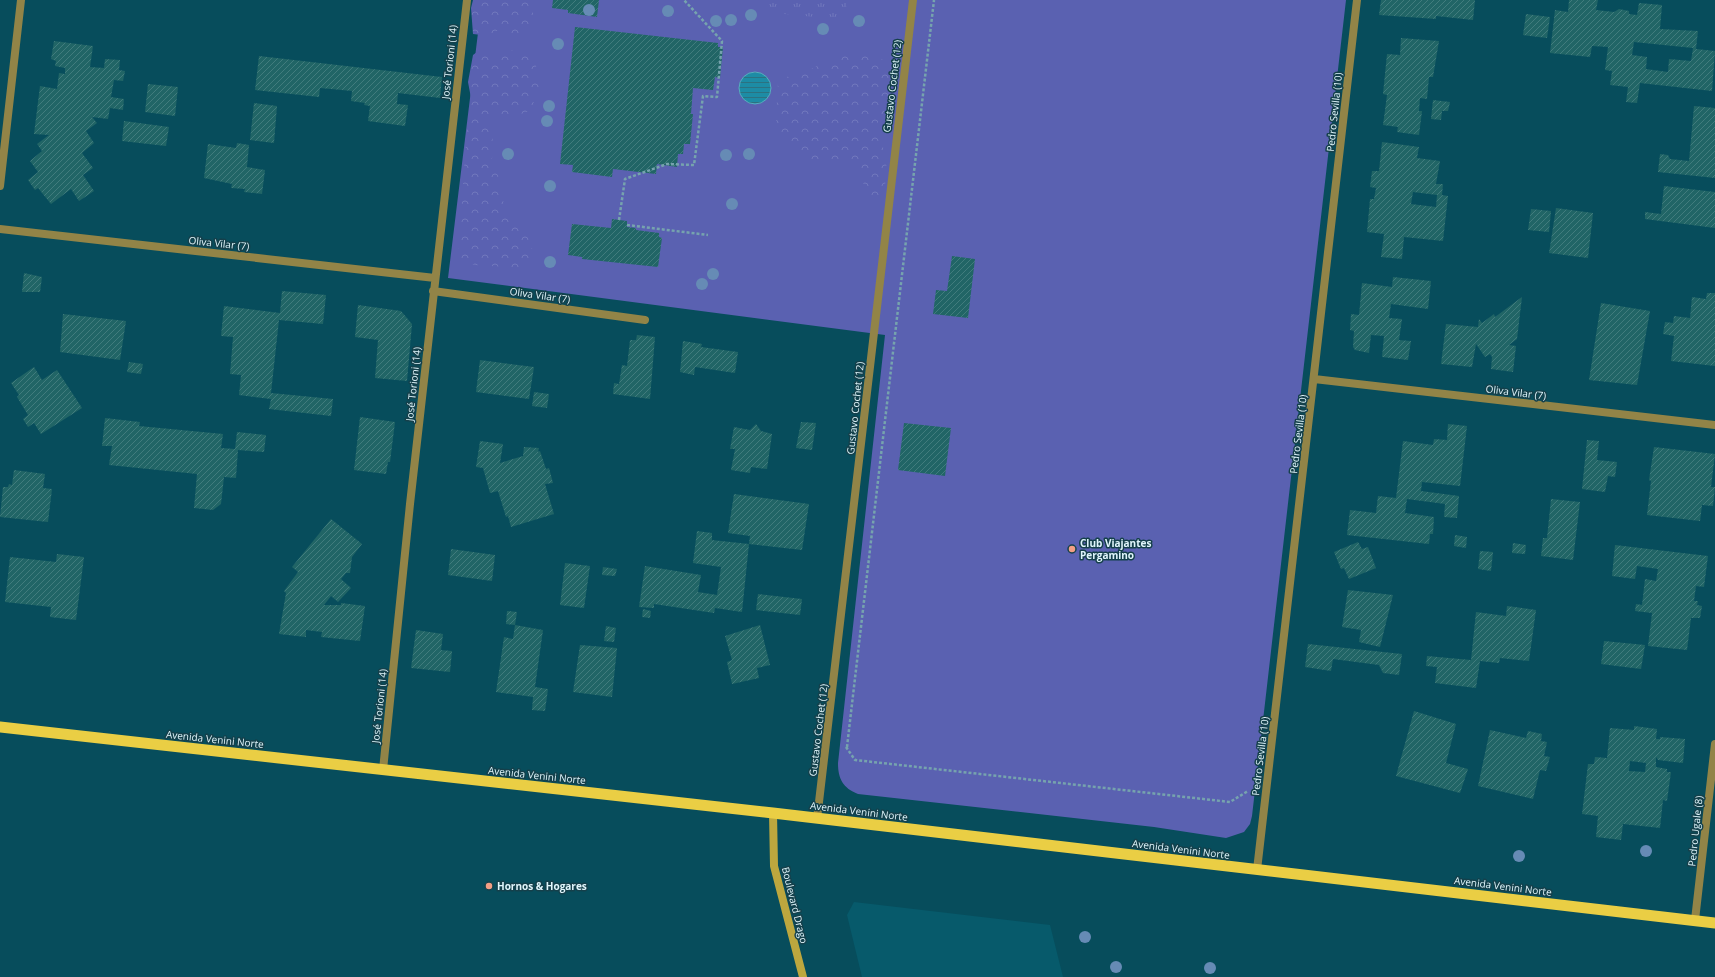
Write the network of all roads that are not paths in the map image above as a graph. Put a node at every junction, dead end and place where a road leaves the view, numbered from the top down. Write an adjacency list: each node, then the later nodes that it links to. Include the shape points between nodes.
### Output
1 (21, 0): 5 (street)
2 (466, 0): 7 (street, José Torioni (14))
3 (913, 0): 16 (street, Gustavo Cochet (12))
4 (1357, 0): 10 (street, Pedro Sevilla (10))
5 (0, 186)
6 (0, 229): 7 (street, Oliva Vilar (7))
7 (435, 278): 8 (street, José Torioni (14))
8 (433, 291): 9 (street, Oliva Vilar (7)); 14 (street, José Torioni (14))
9 (645, 320)
10 (1314, 379): 11 (street, Oliva Vilar (7)); 17 (street, Pedro Sevilla (10))
11 (1715, 425)
12 (0, 727): 14 (highway, Avenida Venini Norte)
13 (1715, 744): 18 (street, Pedro Ugale (8))
14 (383, 770): 15 (highway, Avenida Venini Norte)
15 (774, 813): 16 (highway, Avenida Venini Norte); 20 (main road, Boulevard Drago, via 774,866)
16 (818, 819): 17 (highway, Avenida Venini Norte)
17 (1257, 870): 18 (highway, Avenida Venini Norte)
18 (1695, 920): 19 (highway, Avenida Venini Norte)
19 (1715, 923)
20 (803, 977)

